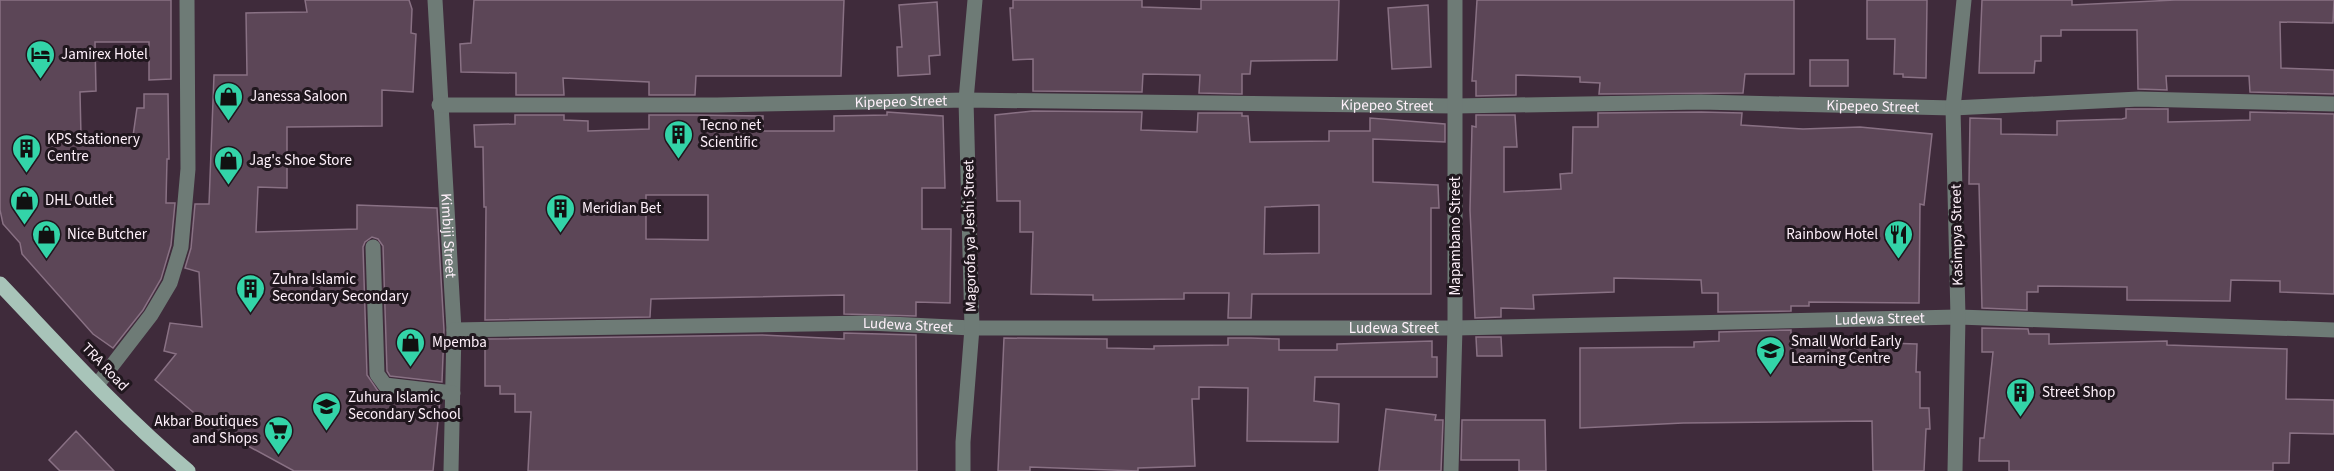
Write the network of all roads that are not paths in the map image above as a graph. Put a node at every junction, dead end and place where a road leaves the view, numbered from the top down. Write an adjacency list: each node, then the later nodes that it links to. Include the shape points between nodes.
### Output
1 (187, 0): 18 (street, via 188,169 181,248 170,283 151,315)
2 (435, 0): 8 (street, Kimbiji Street)
3 (975, 0): 6 (street, Magorofa ya Jeshi Street)
4 (1455, 0): 9 (street, Mapambano Street)
5 (1964, 0): 10 (street, Kasimpya Street)
6 (966, 100): 8 (street, Kipepeo Street); 9 (street, Kipepeo Street); 14 (street, Magorofa ya Jeshi Street)
7 (2334, 104): 10 (street, Kipepeo Street, via 2139,99)
8 (439, 105): 16 (street, Kimbiji Street)
9 (1455, 105): 10 (street, Kipepeo Street, via 1701,102); 15 (street, Mapambano Street)
10 (1953, 108): 13 (street, Kasimpya Street)
11 (373, 248): 19 (street, via 377,374 385,386)
12 (0, 284): 18 (main road, TRA Road)
13 (1958, 317): 15 (street, Ludewa Street); 17 (street, Ludewa Street); 24 (street, Kasimpya Street)
14 (972, 328): 15 (street, Ludewa Street); 16 (street, Ludewa Street, via 869,323); 22 (street, Magorofa ya Jeshi Street)
15 (1455, 328): 23 (street, Mapambano Street)
16 (454, 330): 19 (street, Kimbiji Street)
17 (2334, 330)
18 (97, 385): 20 (main road, TRA Road)
19 (453, 393): 21 (street, Kimbiji Street)
20 (188, 471)
21 (450, 471)
22 (963, 471)
23 (1451, 471)
24 (1955, 471)

